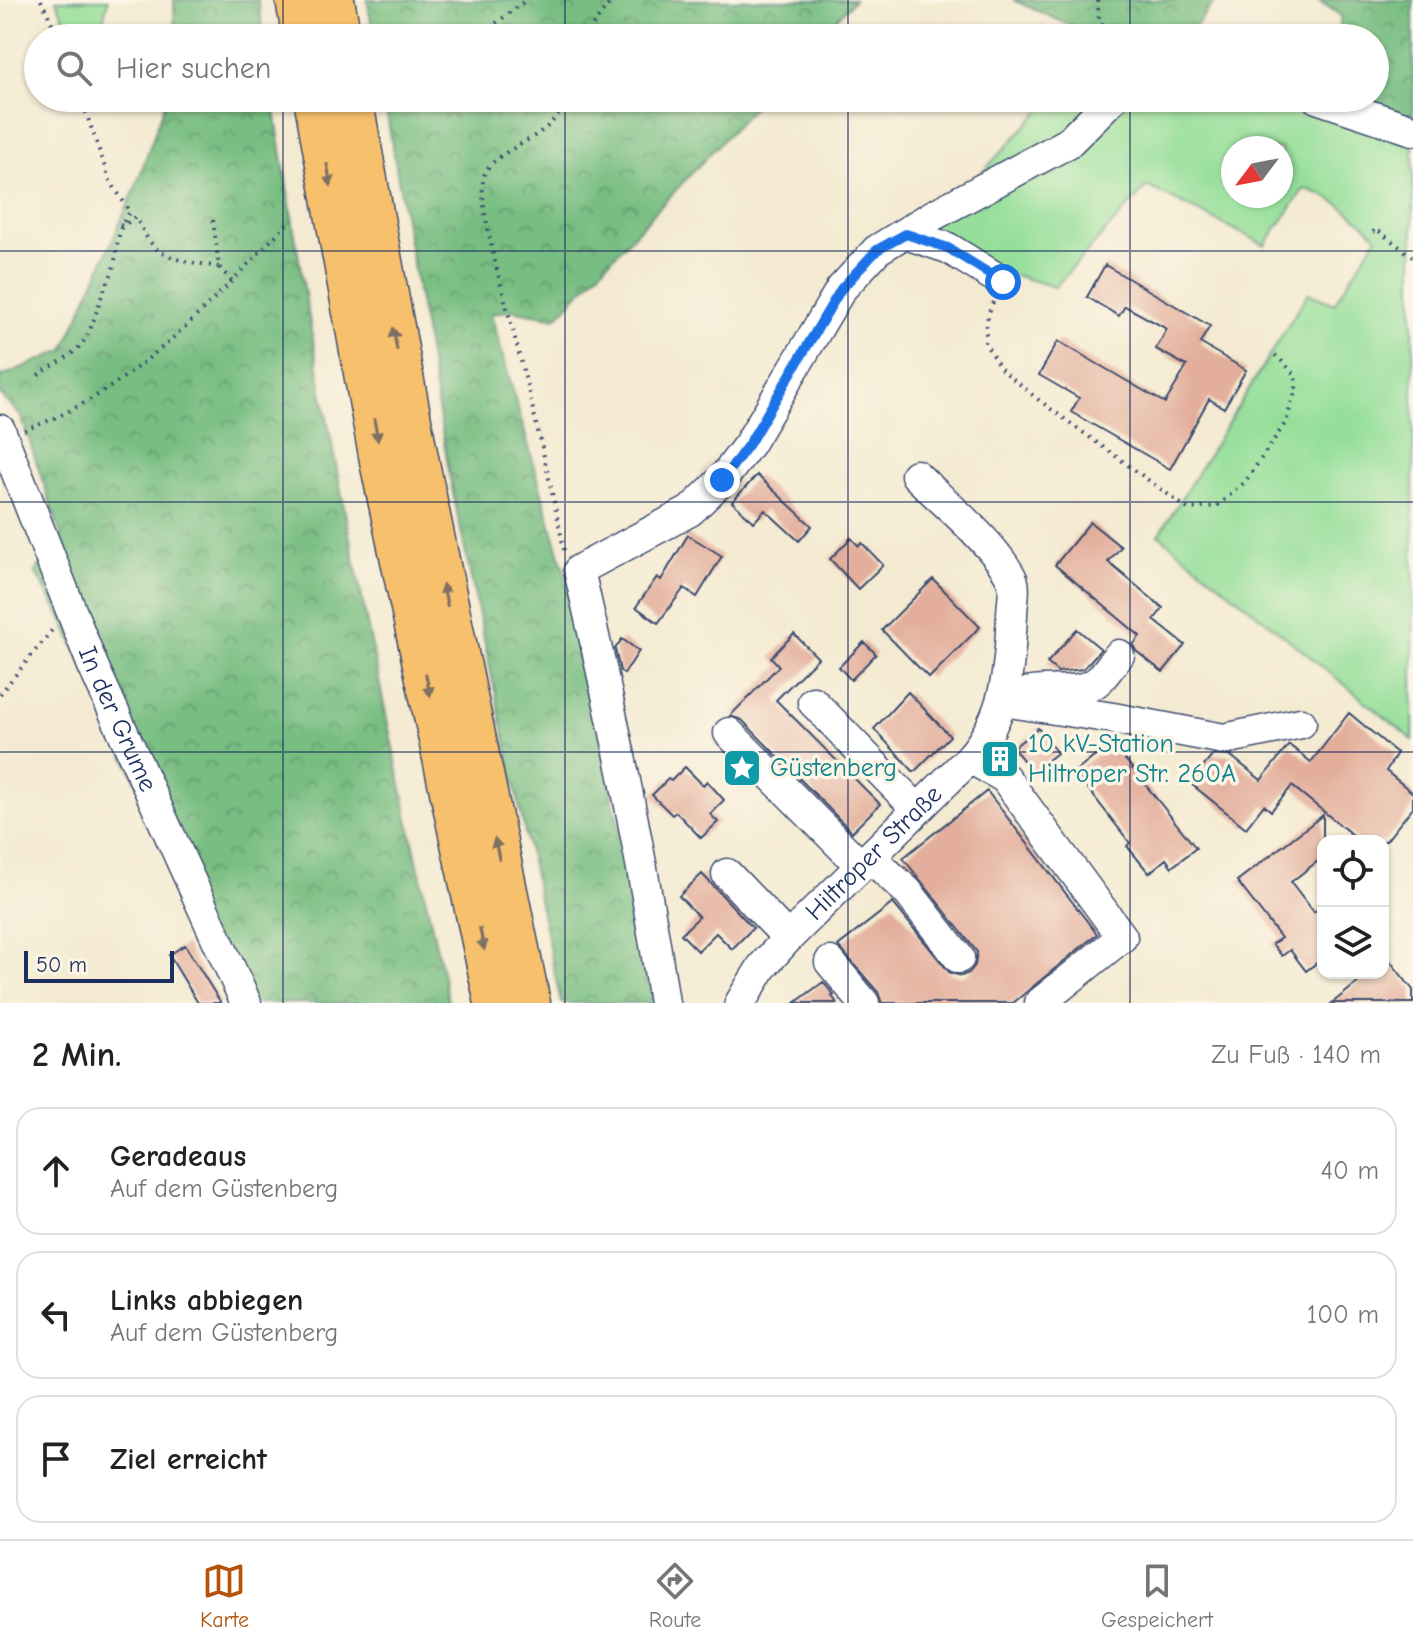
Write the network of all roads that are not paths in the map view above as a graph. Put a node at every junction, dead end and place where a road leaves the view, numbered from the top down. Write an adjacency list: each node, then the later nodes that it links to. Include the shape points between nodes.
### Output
1 (297, 0): 3 (highway)
2 (333, 0): 4 (highway)
3 (301, 24)
4 (337, 24)
5 (318, 112): 27 (highway, one-way to 27, via 382,466)
6 (354, 112): 28 (highway, one-way to 6, via 417,458)
7 (1099, 112): 10 (street, via 1068,143)
8 (1359, 112): 9 (street)
9 (1413, 130)
10 (906, 234): 11 (street, via 948,248); 29 (street, via 877,250 841,289 722,480 690,511 579,570 622,760)
11 (1003, 282)
12 (10, 453): 26 (street, In der Grume, via 69,608)
13 (916, 475): 15 (street, Hiltroper Straße, via 996,554 1014,582)
14 (1119, 655): 15 (street, via 1097,682 1080,689 1033,690)
15 (1003, 701): 17 (street, via 1224,739); 19 (street, Hiltroper Straße, via 986,740)
16 (813, 702): 20 (street)
17 (1301, 723)
18 (729, 733): 21 (street)
19 (970, 758): 20 (street, Hiltroper Straße); 32 (street, via 1005,778 1122,937)
20 (917, 809): 21 (street, Hiltroper Straße)
21 (865, 862): 23 (street, Hiltroper Straße); 24 (street, via 907,891)
22 (727, 874): 23 (street)
23 (788, 938): 30 (street, Hiltroper Straße)
24 (959, 958)
25 (830, 962): 31 (street)
26 (246, 1003)
27 (496, 1003)
28 (529, 1003)
29 (664, 1003)
30 (740, 1003)
31 (864, 1003)
32 (1040, 1003)

